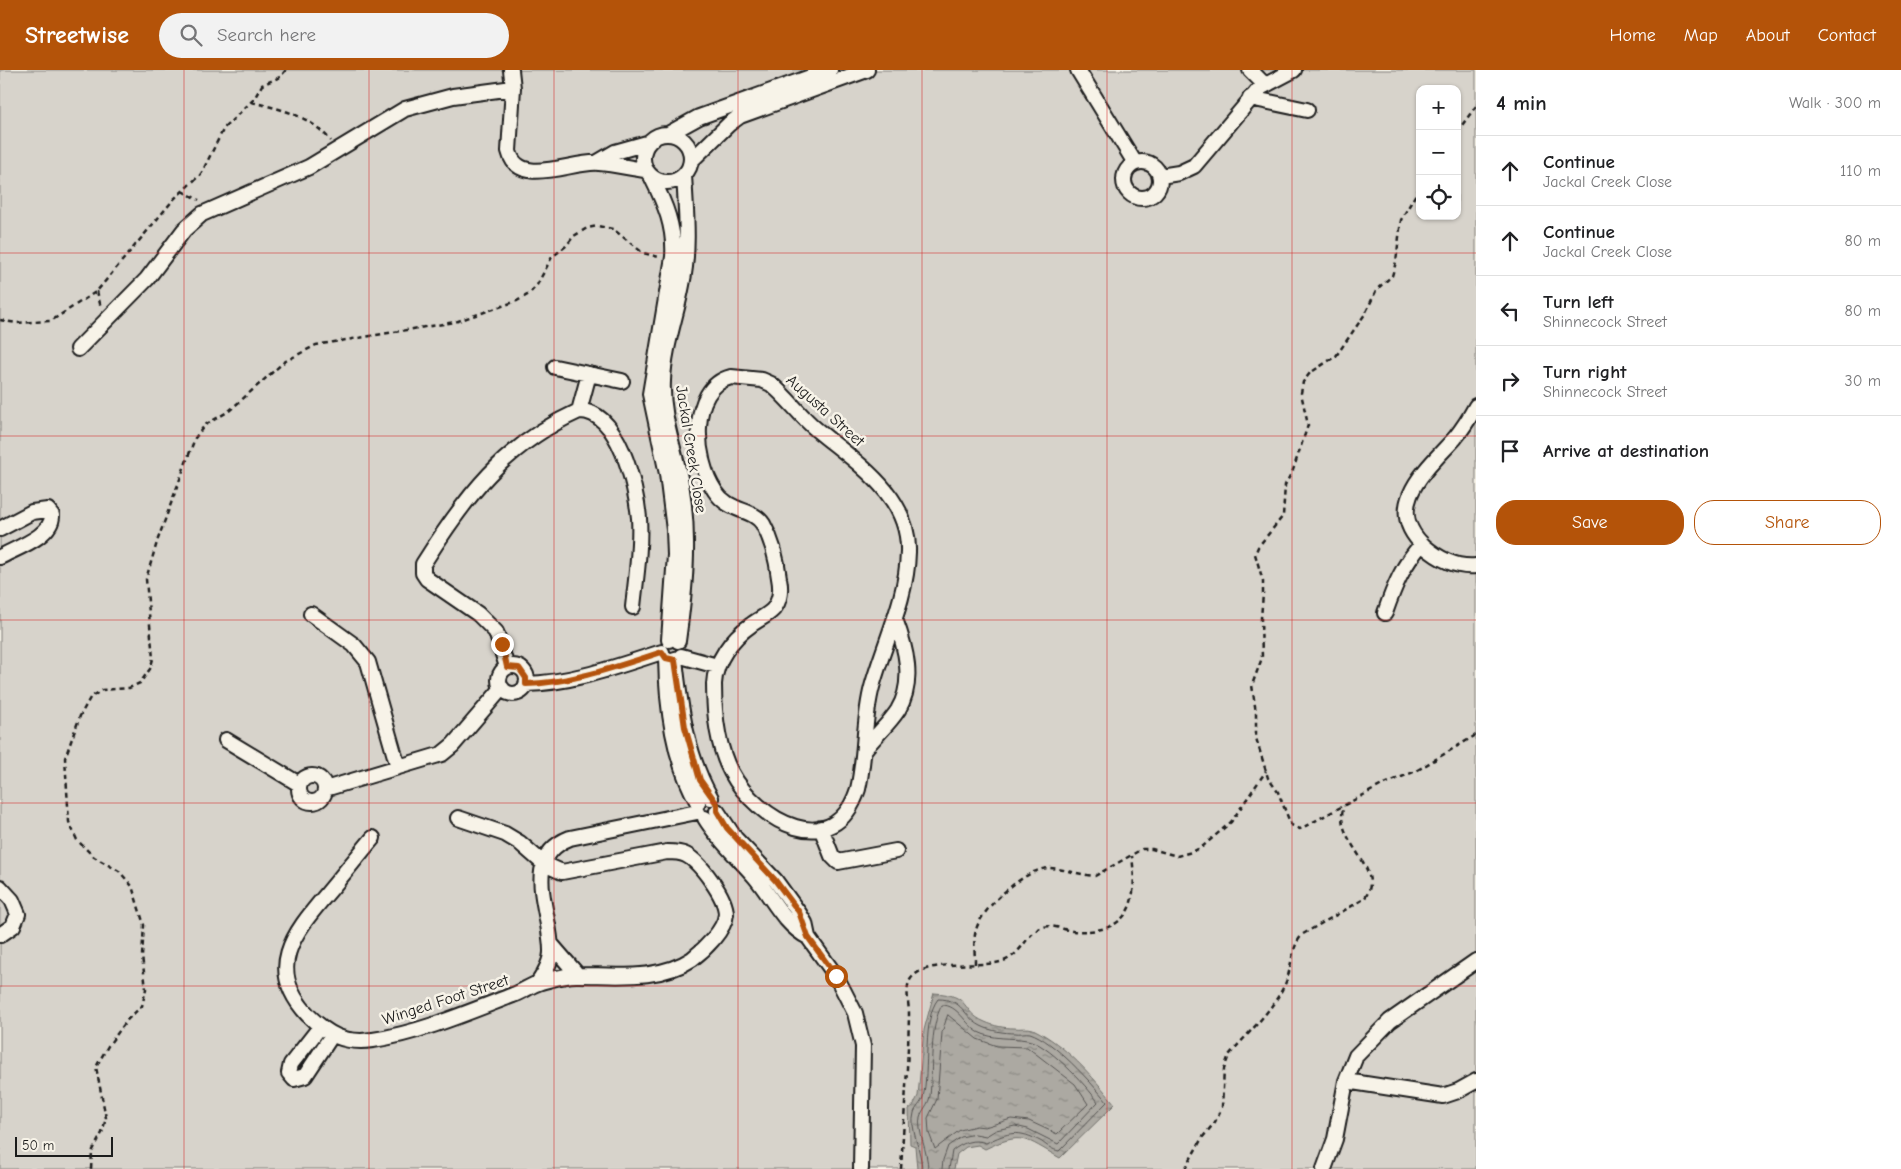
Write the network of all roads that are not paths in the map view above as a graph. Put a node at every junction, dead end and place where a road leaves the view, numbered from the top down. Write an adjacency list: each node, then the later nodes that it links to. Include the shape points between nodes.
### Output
1 (511, 70): 8 (street)
2 (830, 70): 11 (street, via 699,117)
3 (867, 70): 13 (street, via 740,116)
4 (1078, 70): 15 (street)
5 (1250, 70): 7 (street)
6 (1294, 70): 7 (street)
7 (1265, 85): 9 (street)
8 (513, 88): 14 (street, via 509,151 518,167 530,170); 19 (street, via 453,96 405,110 309,167 210,209 192,220 147,279)
9 (1250, 98): 10 (street); 18 (street, via 1194,166)
10 (1307, 110)
11 (670, 133): 12 (street); 13 (street, via 684,140)
12 (647, 142): 14 (street); 16 (street, via 642,156)
13 (691, 161): 17 (street)
14 (598, 162): 16 (street)
15 (1135, 163): 18 (street, via 1148,163); 18 (street, via 1129,166 1123,179 1133,197 1140,199 1153,195 1158,190)
16 (649, 174): 17 (street, via 665,182); 33 (street, Jackal Creek Close, via 674,236 650,394 673,520)
17 (684, 175): 33 (street, Jackal Creek Close, via 685,265 663,381 665,409 682,488 688,546 685,588)
18 (1160, 176)
19 (78, 349)
20 (555, 367): 21 (street)
21 (589, 374): 22 (street); 24 (street)
22 (622, 381)
23 (1476, 406): 26 (street, via 1464,427 1413,486 1408,502 1408,519)
24 (580, 411): 29 (street, via 597,416 611,429 632,482 639,519); 35 (street, via 549,427 497,465 478,485 423,564 427,579 478,614 496,632)
25 (0, 529): 27 (street, via 38,510 45,509 52,515 52,523 46,531)
26 (1422, 544): 28 (street, via 1450,563); 30 (street, via 1402,570)
27 (0, 557)
28 (1476, 566)
29 (633, 607)
30 (1385, 613)
31 (312, 614): 40 (street, via 354,645 368,662)
32 (895, 619): 34 (street, Augusta Street, via 906,569 908,539 900,511 860,465 815,429 771,384 743,377 724,379 710,389 703,404 702,465 709,482 724,502 754,515 763,524 780,585 775,607 742,632); 39 (street, Augusta Street, via 872,689); 39 (street, Augusta Street, via 905,652 907,682 897,711)
33 (672, 651): 34 (street); 36 (street, via 577,677); 43 (street, Jackal Creek Close, via 690,748)
34 (717, 666): 45 (street, via 714,705 717,726 725,758 738,783 758,805 783,824 797,829)
35 (507, 667): 36 (street, via 519,668); 37 (street, via 499,676)
36 (526, 684): 37 (street, via 513,694)
37 (502, 688): 40 (street, via 446,752)
38 (226, 740): 41 (street)
39 (865, 749): 45 (street, Augusta Street, via 852,803 838,819)
40 (398, 767): 42 (street)
41 (299, 784): 42 (street, via 307,776 312,776 322,780); 42 (street, via 299,793 308,802 321,798)
42 (325, 788)
43 (706, 808): 48 (street, via 570,838 552,849); 57 (street, Jackal Creek Close, via 775,880 799,912 808,937 836,976 859,1025 863,1046)
44 (458, 818): 48 (street, Winged Foot Street, via 505,834)
45 (820, 828): 47 (street, via 838,862)
46 (373, 838): 54 (street, Winged Foot Street, via 307,918 288,947 286,963 290,988 296,1000 326,1031 355,1040 385,1038 515,995)
47 (896, 851)
48 (544, 864): 51 (street, via 542,883); 53 (street, Winged Foot Street, via 556,871 567,872 680,852 704,872 724,904 724,920 719,930 699,953 681,965 636,975)
49 (0, 887): 50 (street, via 12,900 18,914 13,926)
50 (0, 935)
51 (551, 944): 53 (street); 54 (street, via 548,964)
52 (1476, 961): 55 (street, via 1390,1021 1356,1056)
53 (577, 974): 54 (street, Winged Foot Street)
54 (538, 983)
55 (1346, 1081): 56 (street, via 1443,1096); 58 (street, via 1338,1129)
56 (1476, 1081)
57 (861, 1169)
58 (1324, 1169)

